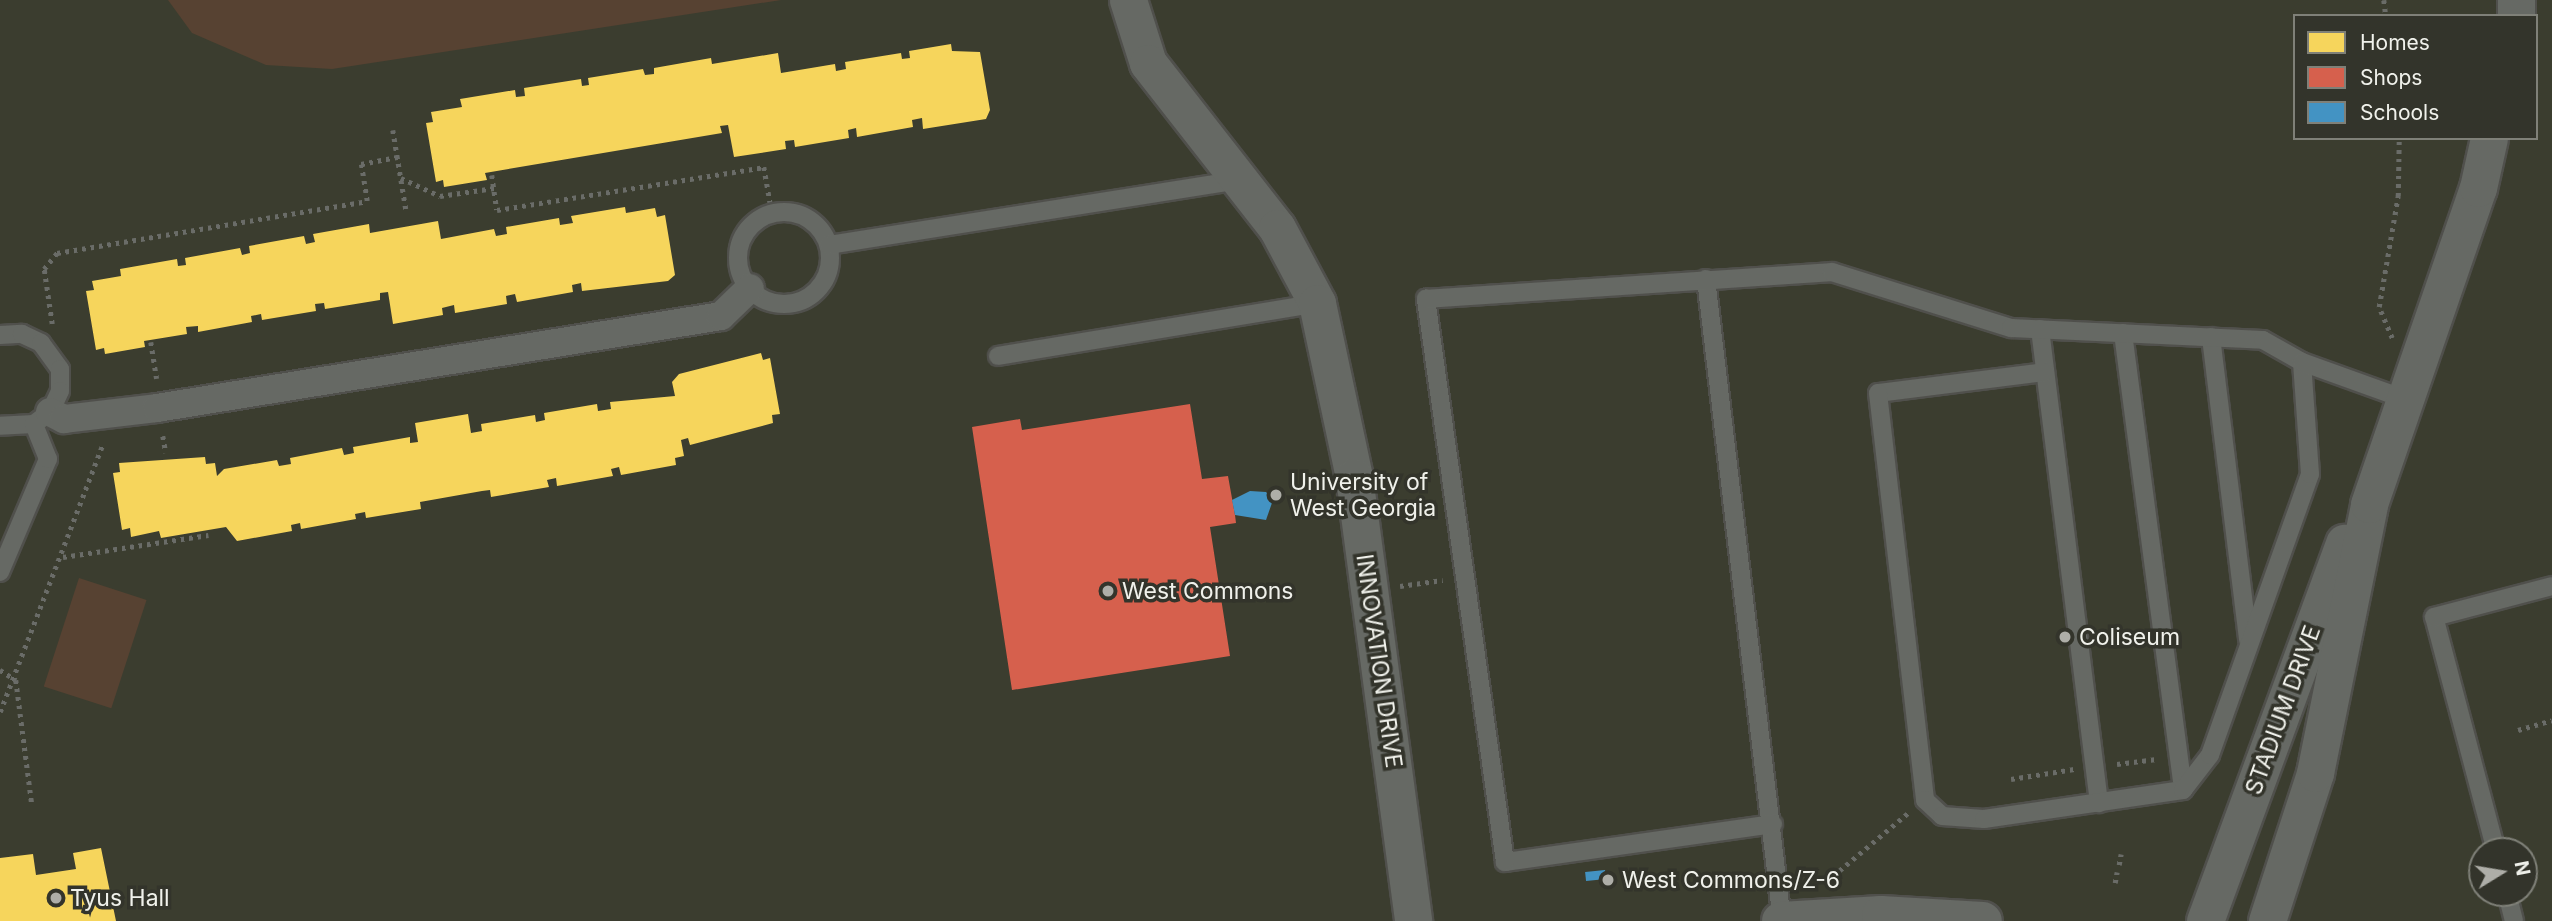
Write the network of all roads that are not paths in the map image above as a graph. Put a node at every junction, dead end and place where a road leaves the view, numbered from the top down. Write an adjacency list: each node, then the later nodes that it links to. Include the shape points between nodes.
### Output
1 (1128, 0): 3 (street, INNOVATION DRIVE, via 1148,63)
2 (2488, 140): 15 (street, STADIUM DRIVE)
3 (1241, 180): 4 (lane); 7 (street, INNOVATION DRIVE, via 1277,228)
4 (829, 245): 6 (lane, via 827,276 807,298 777,303); 6 (lane, via 812,220 772,213 756,221 740,246 738,261)
5 (1706, 278): 8 (lane, via 1832,272 2011,328); 24 (lane); 24 (lane, via 1426,299 1505,862)
6 (750, 288): 16 (street, via 721,316 161,407)
7 (1317, 303): 12 (lane); 27 (street, INNOVATION DRIVE, via 1354,477)
8 (2040, 329): 9 (lane); 14 (lane)
9 (2123, 333): 11 (lane); 22 (lane)
10 (0, 335): 16 (lane, via 22,334 41,343 60,369 60,391)
11 (2211, 337): 13 (lane, via 2263,340); 21 (lane)
12 (998, 356)
13 (2302, 362): 15 (lane); 21 (lane, via 2310,474)
14 (2046, 372): 23 (lane); 23 (lane, via 1878,393 1925,800 1942,816 1984,819)
15 (2405, 399): 18 (street, STADIUM DRIVE)
16 (42, 418): 17 (lane); 19 (lane, via 48,459)
17 (0, 426)
18 (2369, 504): 30 (street, STADIUM DRIVE, via 2346,540); 31 (street, STADIUM DRIVE, via 2315,773)
19 (0, 572)
20 (2552, 586): 25 (lane, via 2434,618)
21 (2249, 643): 22 (lane, via 2210,755)
22 (2183, 790): 23 (lane)
23 (2099, 803)
24 (1773, 824): 28 (lane)
25 (2492, 837)
26 (1881, 918): 28 (street); 29 (street)
27 (1413, 921)
28 (1782, 921)
29 (1983, 921)
30 (2205, 921)
31 (2267, 921)

